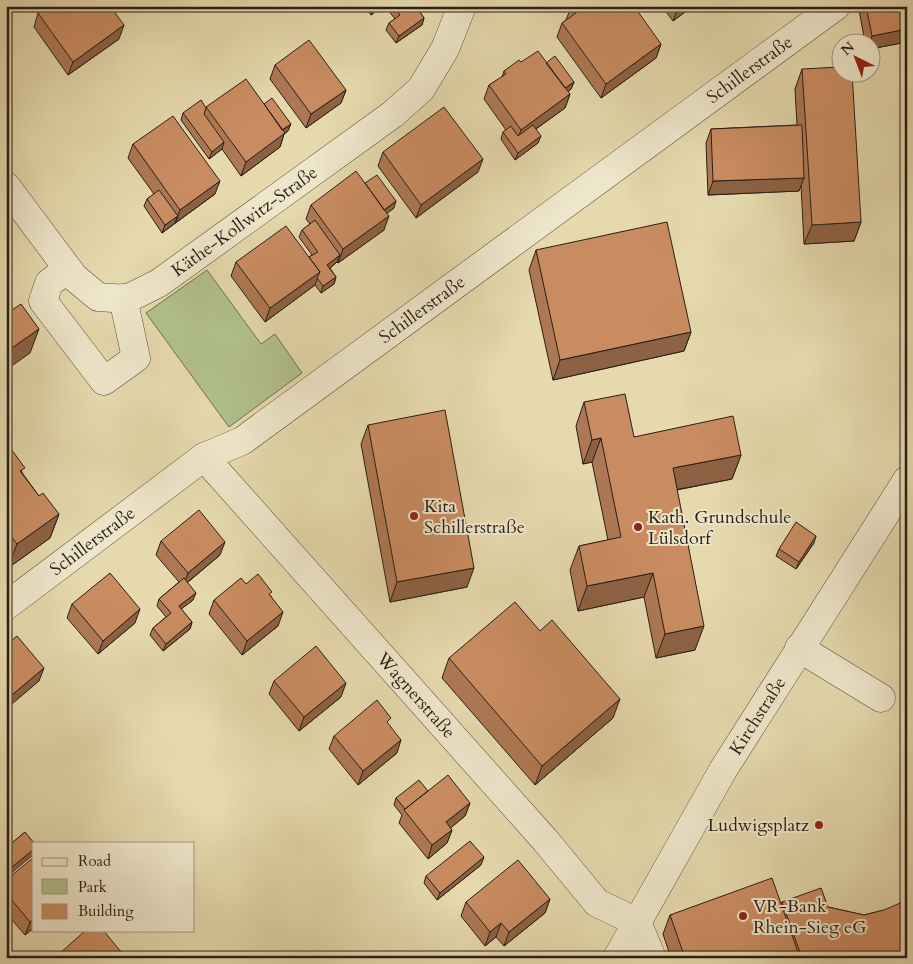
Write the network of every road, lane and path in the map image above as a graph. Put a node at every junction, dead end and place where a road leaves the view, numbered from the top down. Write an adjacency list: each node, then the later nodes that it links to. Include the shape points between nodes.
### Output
1 (462, 6): 5 (street, Käthe-Kollwitz-Straße, via 445,49 421,89 393,114 159,283 128,299)
2 (836, 6): 6 (street, Schillerstraße, via 242,441)
3 (6, 186): 4 (street, Käthe-Kollwitz-Straße)
4 (68, 268): 5 (street, Käthe-Kollwitz-Straße, via 98,296); 5 (street, via 50,283 43,301 104,381 136,358)
5 (123, 298)
6 (204, 456): 8 (street, Schillerstraße); 11 (street, Wagnerstraße, via 546,840 597,903)
7 (907, 480): 9 (street, Kirchstraße)
8 (6, 606)
9 (799, 648): 10 (street); 11 (street, Kirchstraße, via 723,770)
10 (881, 698)
11 (637, 922): 12 (street, Kirchstraße); 13 (street)
12 (617, 958)
13 (652, 958)

